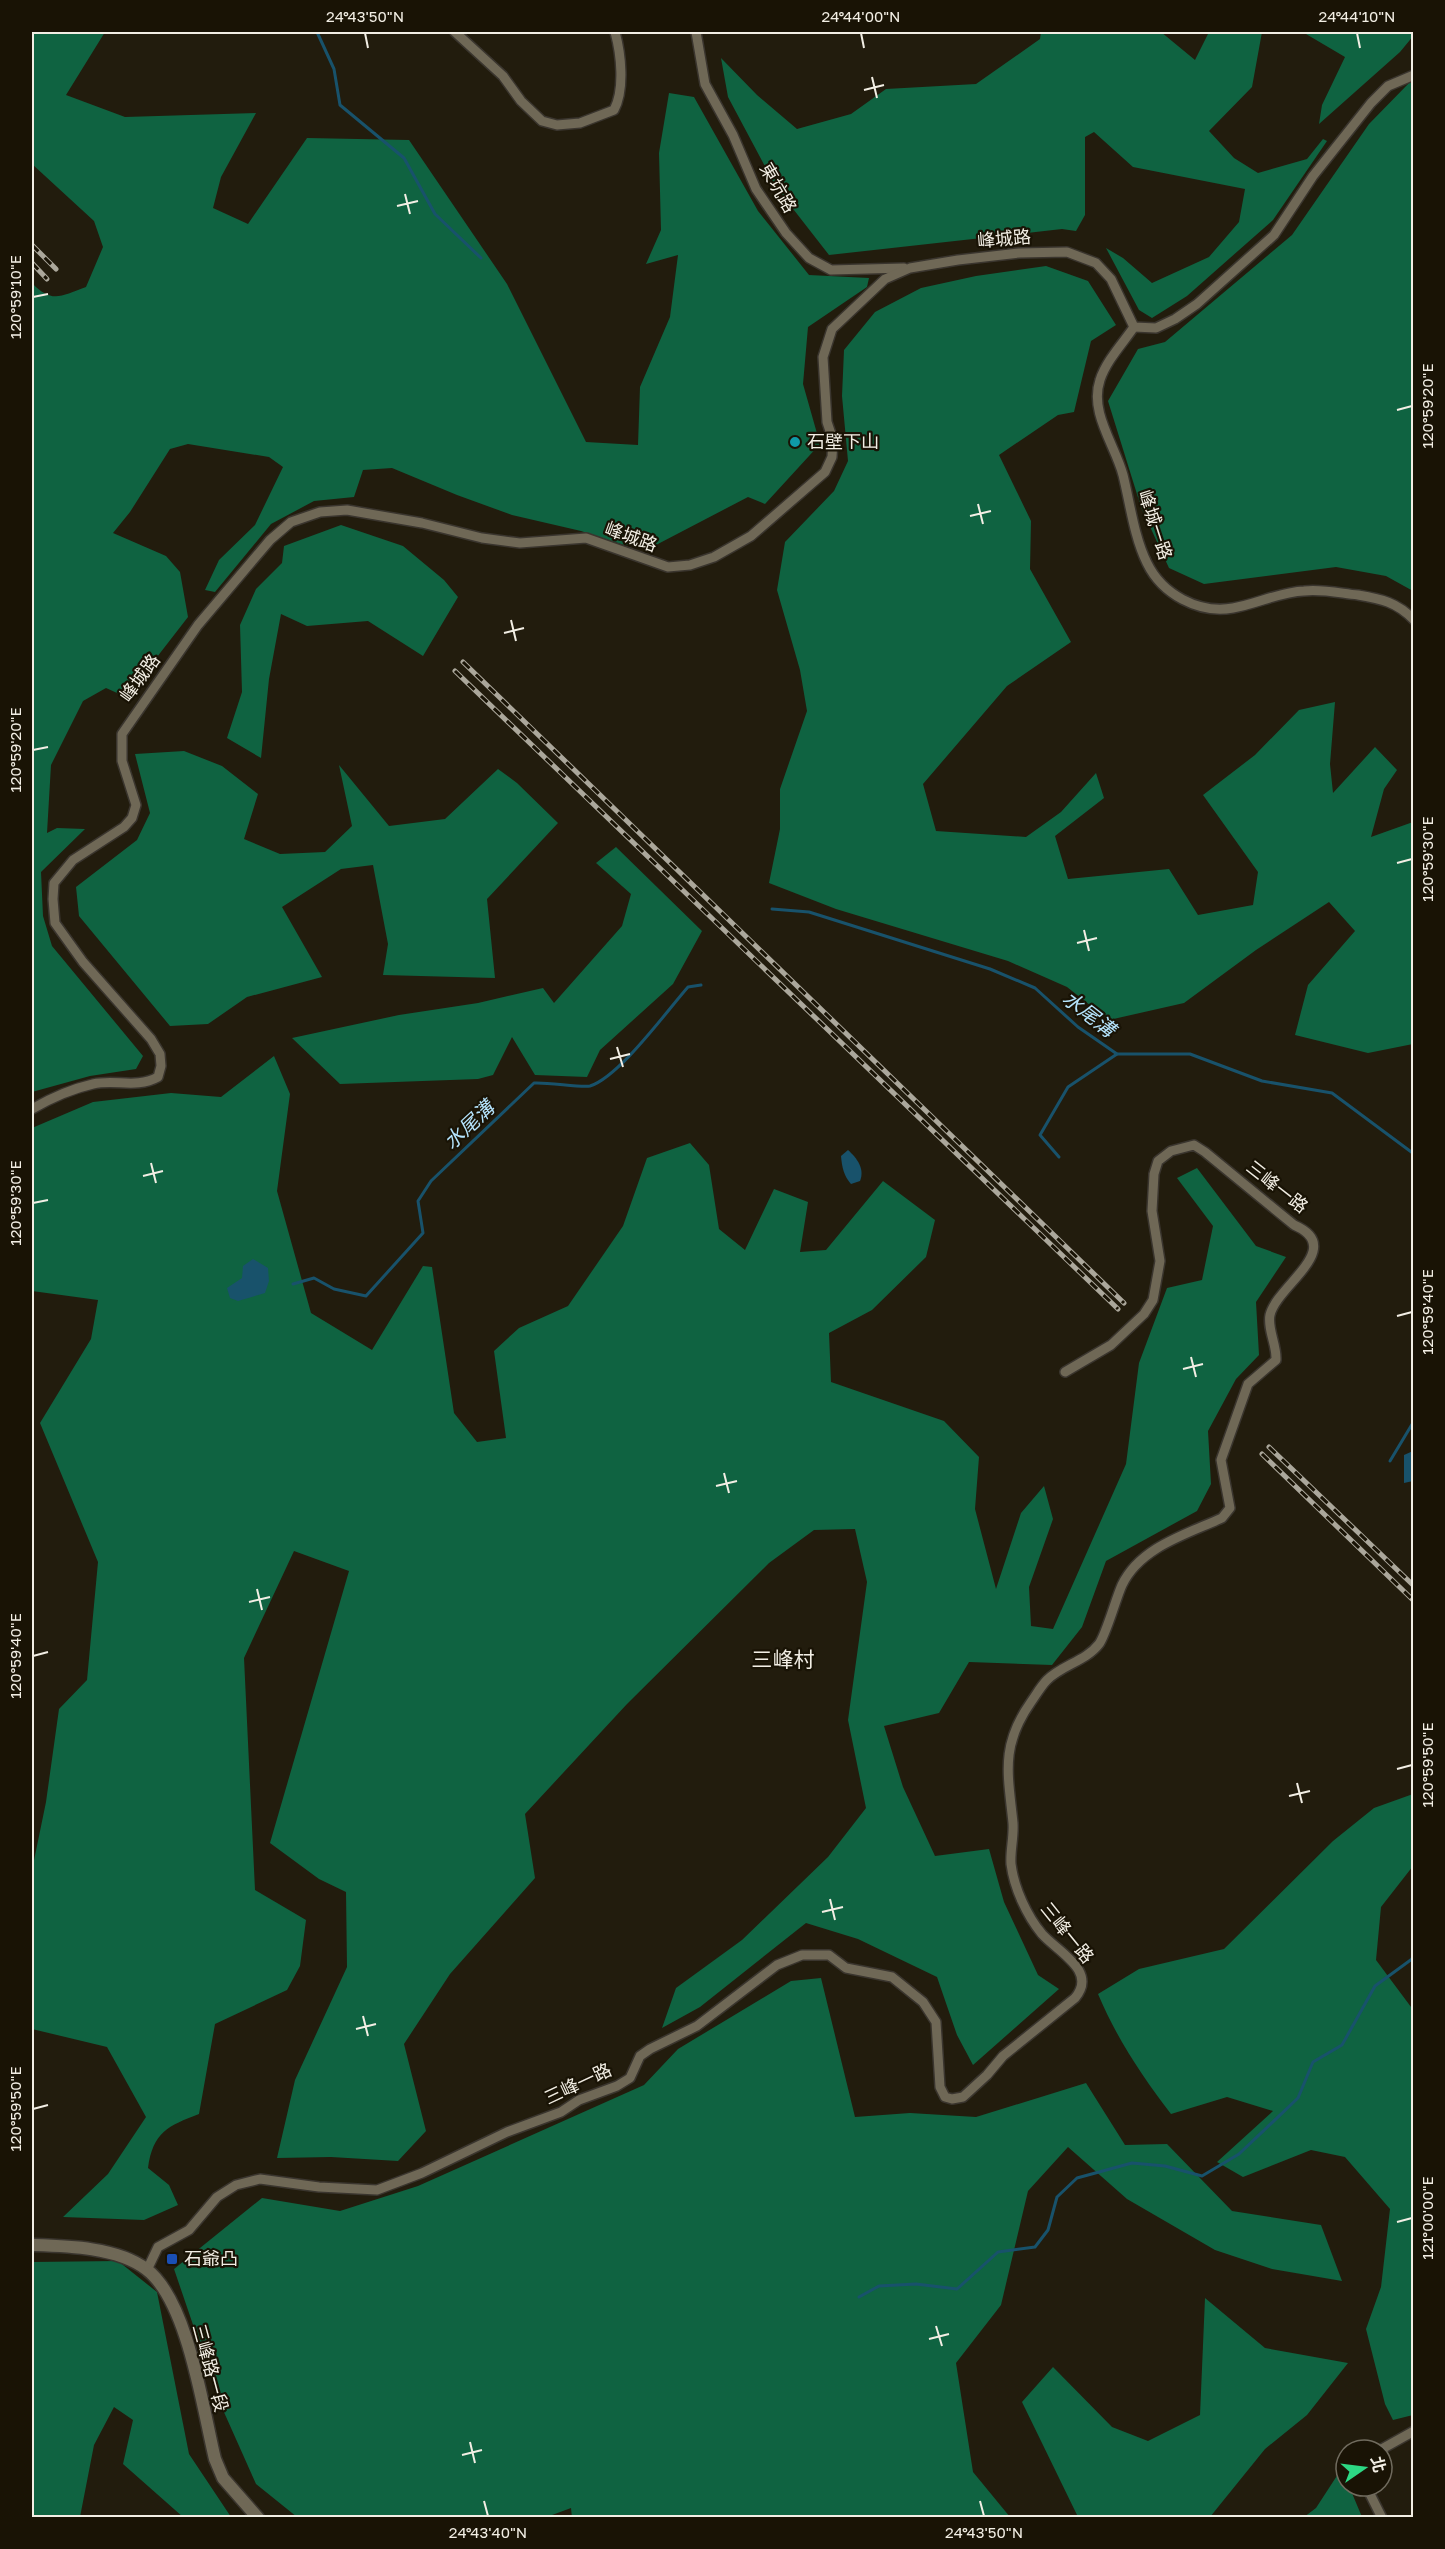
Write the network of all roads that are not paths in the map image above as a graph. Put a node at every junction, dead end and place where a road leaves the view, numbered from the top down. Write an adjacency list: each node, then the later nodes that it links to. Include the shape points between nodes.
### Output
1 (455, 32): 2 (street, via 503,76 542,121 557,125 580,123 614,110 619,102 619,47)
2 (615, 32)
3 (696, 32): 5 (street, 東坑路, via 705,84 756,189 786,233 809,258 831,270)
4 (1413, 75): 6 (street, via 1388,86 1371,103 1313,176 1274,235 1175,319 1156,328)
5 (910, 268): 6 (street, 峰城路, via 1019,253 1067,252 1095,262 1111,279); 8 (street, 峰城路, via 885,279 832,329 823,357 826,422 833,440 832,457 825,472 751,536 714,557 668,567 586,538 520,543 347,510 320,512 291,522 270,540 198,625 122,734 122,760 136,805 132,818 73,860 54,883 55,923 83,962 151,1039 160,1054 158,1077 146,1083 93,1084 52,1097)
6 (1134, 327): 7 (street, 峰城一路, via 1100,379 1096,397 1120,464 1146,562 1157,579 1175,597 1197,605 1231,609 1302,591 1328,591 1382,598 1402,608)
7 (1413, 620)
8 (32, 1109)
9 (1065, 1372): 11 (street, 三峰一路, via 1111,1345 1153,1300 1160,1262 1152,1211 1154,1174 1158,1161 1171,1151 1194,1145 1294,1225 1307,1231 1314,1242 1306,1268 1274,1303 1269,1318 1276,1360 1248,1384 1221,1460 1230,1508 1222,1518 1149,1552 1135,1564 1101,1642 1047,1679 1017,1722 1009,1745 1011,1864 1017,1887 1042,1935 1078,1967 1083,1978 1075,1998 1004,2056 963,2097 952,2099 945,2097 940,2087 936,2022 923,2002 892,1977 846,1968 829,1955 802,1955 777,1965 697,2026 640,2056 630,2078 617,2086 377,2190 260,2179 236,2186 218,2197 189,2230 158,2247)
10 (32, 2245): 11 (street, 三峰路一段, via 86,2248)
11 (147, 2270): 15 (street, 三峰路一段, via 161,2284 184,2330 223,2478)
12 (1413, 2431): 13 (street)
13 (1394, 2442)
14 (1372, 2498): 16 (street)
15 (258, 2517)
16 (1382, 2517)

